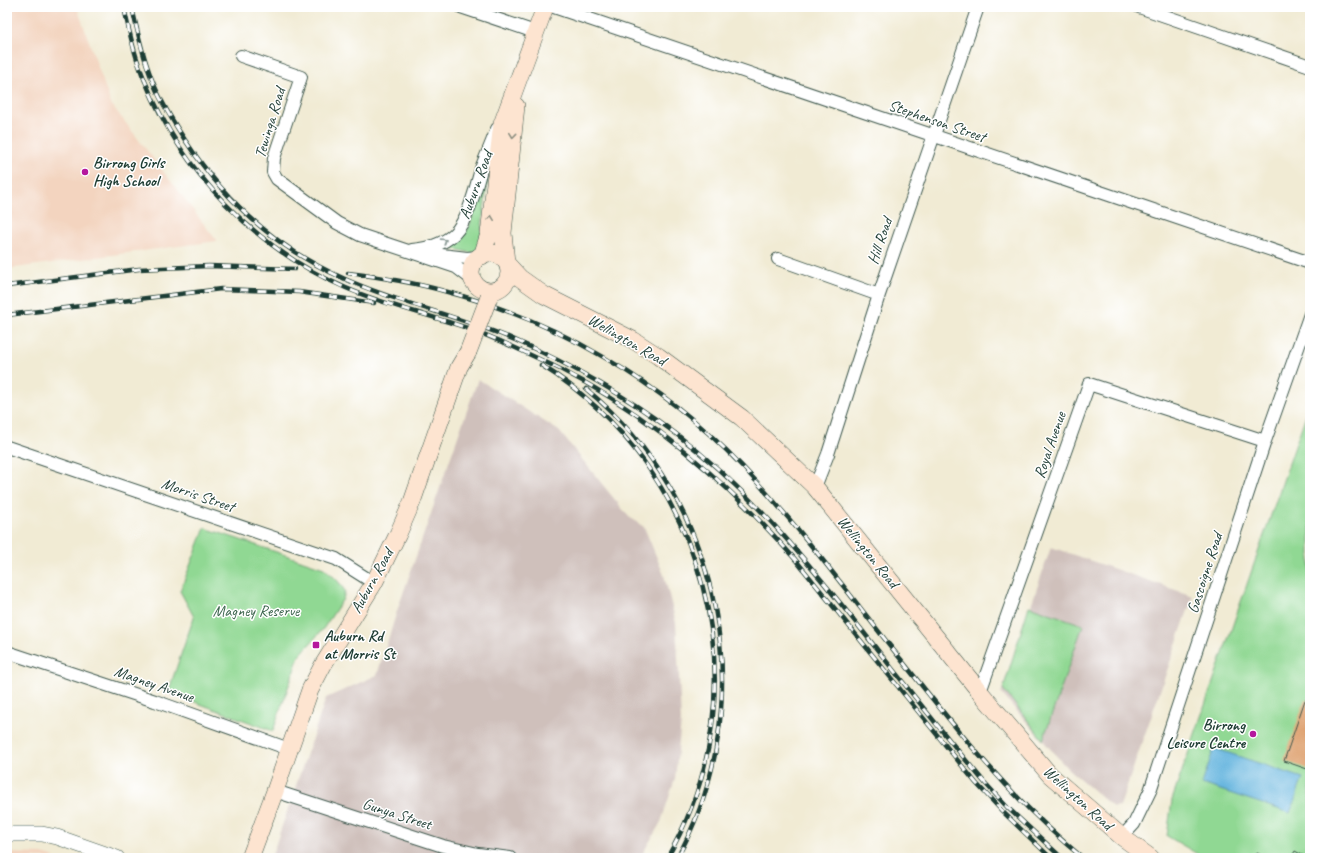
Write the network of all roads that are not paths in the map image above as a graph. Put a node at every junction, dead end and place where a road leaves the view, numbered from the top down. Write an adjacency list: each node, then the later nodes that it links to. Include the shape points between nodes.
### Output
1 (461, 7): 6 (street)
2 (544, 7): 6 (main road, Auburn Road)
3 (554, 7): 11 (street, Stephenson Street)
4 (978, 7): 11 (street, Hill Road)
5 (1139, 7): 8 (street)
6 (536, 32): 9 (main road, Auburn Road)
7 (241, 56): 12 (street, Tewinga Road, via 301,77 274,158 273,172 276,179 337,223 360,235)
8 (1310, 66)
9 (519, 82): 10 (main road, Auburn Road); 16 (main road, Auburn Road, one-way to 16, via 503,233)
10 (506, 109): 12 (street, Auburn Road, one-way to 10, via 439,244 459,229); 13 (main road, Auburn Road, one-way to 10, via 489,234 500,136)
11 (933, 136): 15 (street, Stephenson Street); 19 (street, Hill Road)
12 (411, 251): 13 (street, Tewinga Road, via 464,258); 17 (street, Tewinga Road, via 456,268)
13 (481, 256): 16 (main road, via 495,254); 17 (main road, via 472,269)
14 (778, 259): 19 (street)
15 (1310, 262)
16 (507, 264): 17 (main road, via 508,280); 18 (main road, Wellington Road, via 523,281)
17 (485, 289): 18 (main road, Wellington Road, via 514,289); 24 (main road, Auburn Road, bridge, via 412,502)
18 (544, 295): 23 (main road, Wellington Road, via 633,340 680,371 742,418)
19 (879, 295): 23 (street, Hill Road)
20 (1310, 314): 21 (street, Gascoigne Road)
21 (1265, 440): 26 (street, Royal Avenue, via 1089,384); 30 (street, Gascoigne Road, via 1150,791 1134,824)
22 (7, 447): 24 (street, Morris Street, via 336,559)
23 (815, 487): 26 (main road, Wellington Road)
24 (374, 583): 27 (main road, Auburn Road, via 310,690)
25 (7, 652): 27 (street, Magney Avenue)
26 (980, 692): 30 (main road, Wellington Road, via 1050,775)
27 (289, 749): 28 (main road, Auburn Road)
28 (276, 791): 32 (main road, Auburn Road); 33 (street, Gunya Street, via 443,846)
29 (7, 834): 31 (street, via 42,834)
30 (1122, 837): 34 (main road, Wellington Road)
31 (117, 858)
32 (250, 858)
33 (510, 858)
34 (1151, 858)

